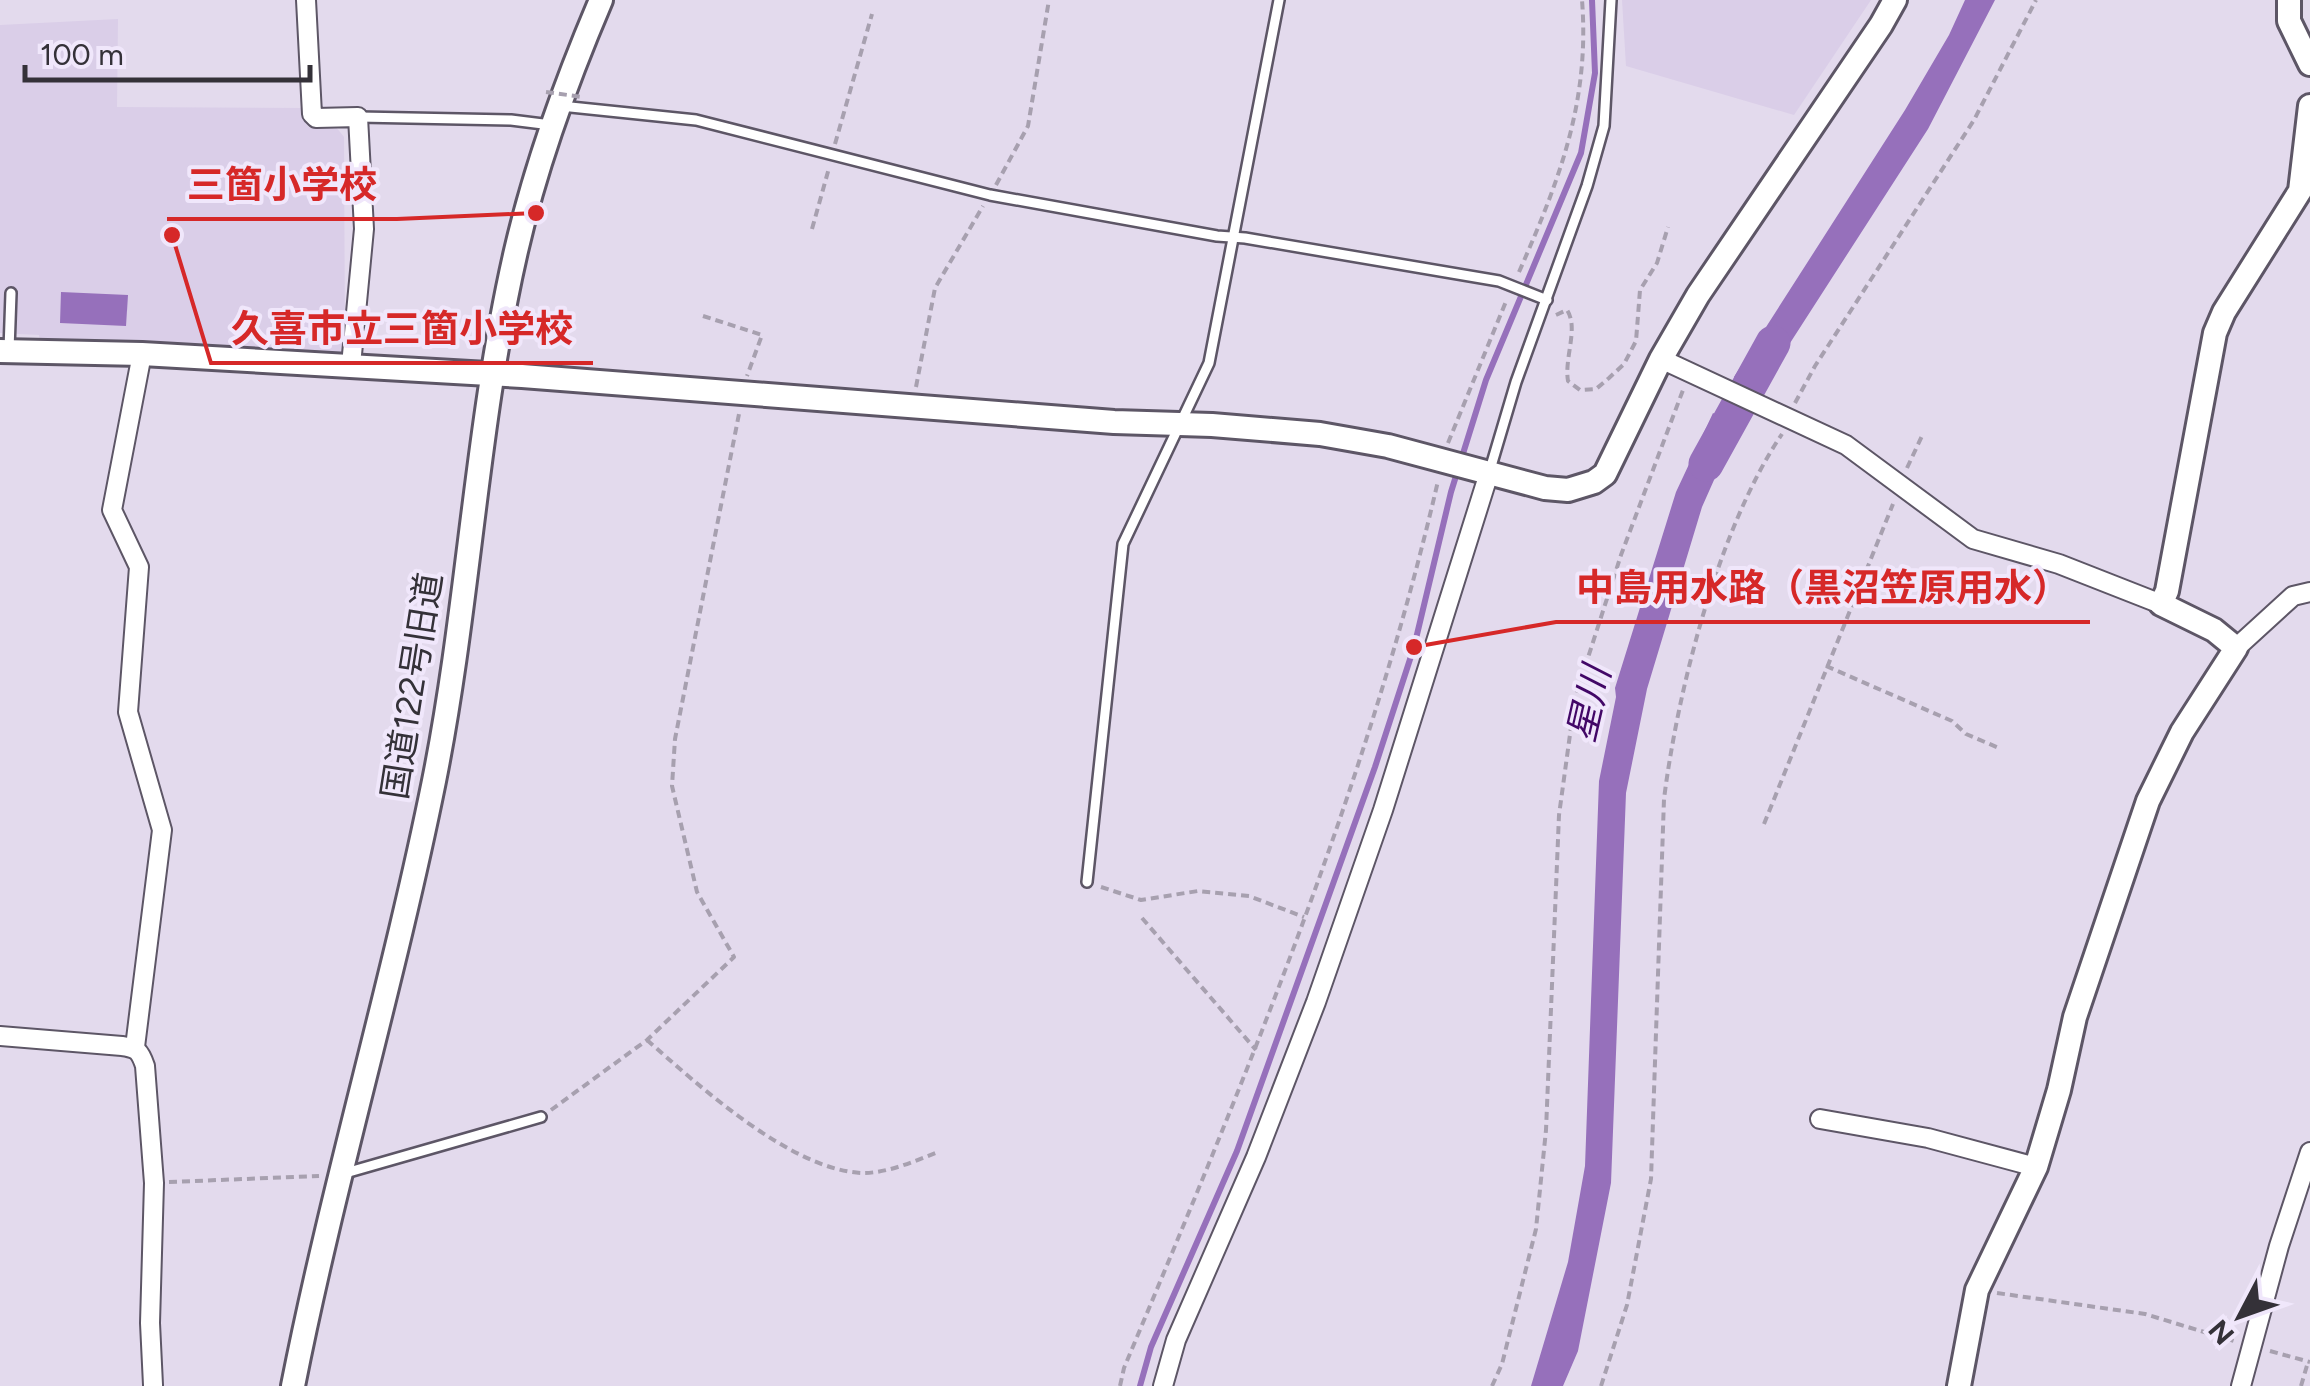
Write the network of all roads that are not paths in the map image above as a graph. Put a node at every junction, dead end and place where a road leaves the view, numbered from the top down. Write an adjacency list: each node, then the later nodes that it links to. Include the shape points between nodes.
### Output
1 (306, 0): 10 (street, via 312,114)
2 (601, 0): 9 (street, 国道122号旧道)
3 (1280, 0): 12 (lane)
4 (1610, 0): 14 (lane, via 1604,126)
5 (1895, 0): 17 (street)
6 (2289, 0): 7 (street, via 2289,20)
7 (2310, 64)
8 (2310, 106): 11 (street)
9 (551, 107): 10 (lane, via 511,120); 12 (lane, via 696,120 990,194); 19 (street, 国道122号旧道)
10 (358, 117): 18 (street, via 364,229)
11 (2304, 196): 23 (street, via 2215,333)
12 (1234, 238): 14 (lane, via 1499,281); 20 (lane, via 1210,363)
13 (11, 293): 15 (lane)
14 (1547, 300): 21 (lane)
15 (4, 351): 16 (street)
16 (142, 354): 18 (street); 27 (street, via 112,510 139,568 128,712 162,830)
17 (1650, 364): 21 (street, via 1605,474 1594,482 1544,488); 23 (street, via 1846,445 1973,540)
18 (350, 365): 19 (street)
19 (493, 374): 20 (street); 32 (street, 国道122号旧道, via 434,782)
20 (1183, 424): 21 (street, via 1320,434); 25 (lane, via 1123,544)
21 (1480, 471): 35 (street, via 1389,792 1322,984)
22 (2310, 592): 24 (street, via 2293,596)
23 (2161, 604): 24 (street)
24 (2236, 648): 31 (street, via 2148,801 2075,1018)
25 (1087, 882)
26 (0, 1036): 27 (street)
27 (135, 1047): 33 (street, via 145,1066 154,1182)
28 (541, 1117): 32 (lane)
29 (1820, 1119): 31 (street)
30 (2310, 1152): 37 (street)
31 (2036, 1167): 36 (street, via 1977,1290)
32 (339, 1174): 34 (street, 国道122号旧道)
33 (153, 1386)
34 (293, 1386)
35 (1163, 1386)
36 (1960, 1386)
37 (2241, 1386)

